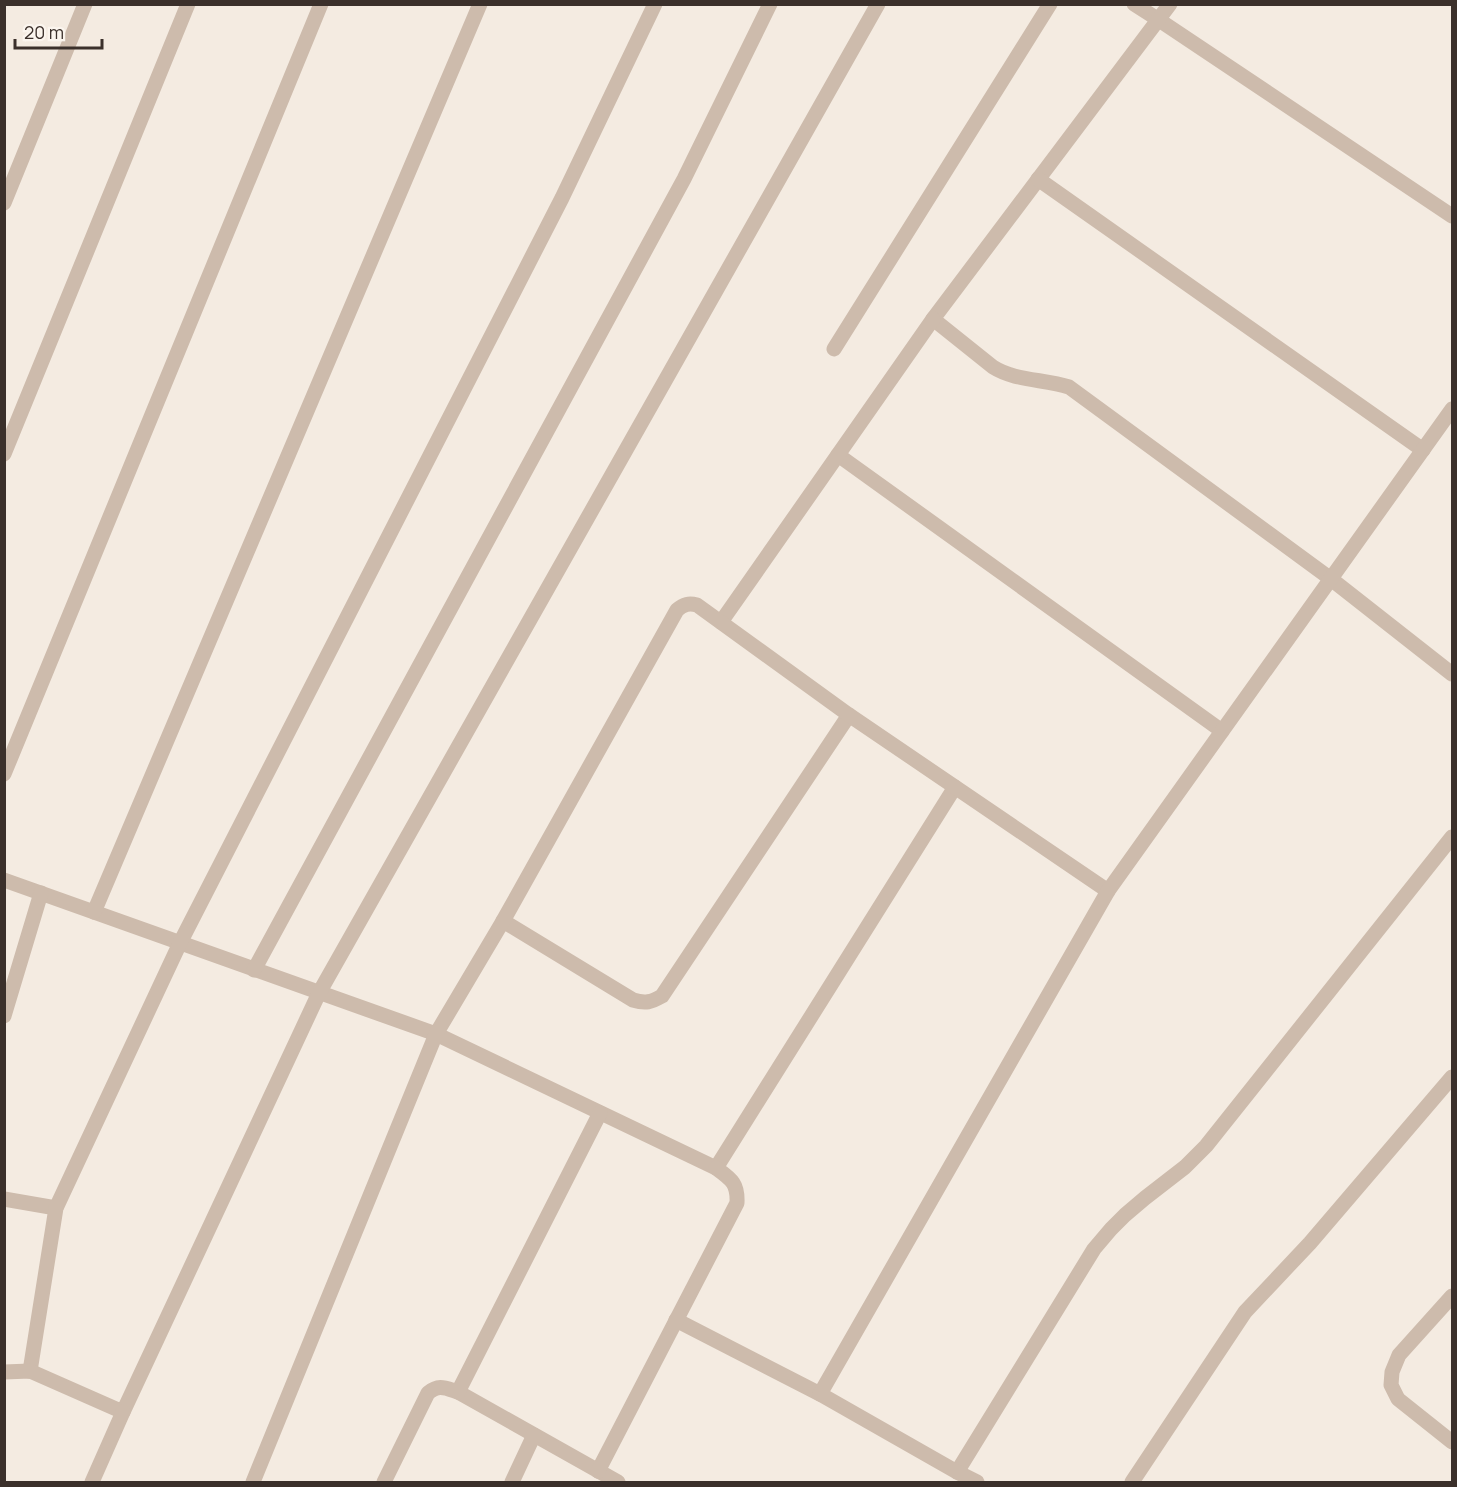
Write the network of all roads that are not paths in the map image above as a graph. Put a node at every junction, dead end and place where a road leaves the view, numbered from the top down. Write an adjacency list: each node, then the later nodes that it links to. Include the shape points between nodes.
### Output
1 (85, 4): 13 (street)
2 (188, 4): 19 (street)
3 (321, 4): 26 (street)
4 (480, 4): 32 (street)
5 (655, 4): 34 (street, via 562,198)
6 (770, 4): 35 (street, via 684,179)
7 (878, 4): 36 (street)
8 (1050, 4): 16 (street)
9 (1134, 4): 11 (street)
10 (1170, 4): 11 (street)
11 (1159, 20): 12 (street); 14 (street)
12 (1038, 179): 15 (street); 18 (street)
13 (4, 203)
14 (1452, 216)
15 (933, 319): 20 (street); 21 (street, via 1003,374 1069,387)
16 (834, 349)
17 (1452, 409): 18 (street)
18 (1424, 450): 21 (street)
19 (4, 454)
20 (838, 455): 22 (street); 25 (street)
21 (1331, 579): 23 (street); 25 (street)
22 (722, 622): 24 (street); 33 (street, via 692,604 677,610)
23 (1452, 675)
24 (849, 715): 27 (street); 33 (street, via 662,996 650,1002 633,1000)
25 (1222, 731): 30 (street)
26 (4, 774)
27 (956, 787): 30 (street); 41 (street)
28 (1452, 837): 54 (street, via 1206,1146 1125,1215 1094,1250)
29 (4, 880): 31 (street)
30 (1108, 891): 49 (street)
31 (41, 893): 32 (street); 37 (street)
32 (94, 912): 34 (street)
33 (502, 921): 38 (street)
34 (180, 943): 35 (street); 43 (street)
35 (254, 970): 36 (street)
36 (319, 993): 38 (street); 50 (street)
37 (4, 1016)
38 (436, 1035): 40 (street); 56 (street)
39 (1452, 1077): 61 (street, via 1310,1243 1245,1312)
40 (600, 1113): 41 (street); 48 (street)
41 (716, 1168): 45 (street, via 735,1184 737,1203)
42 (4, 1199): 43 (street)
43 (56, 1208): 46 (street)
44 (1452, 1296): 52 (street, via 1399,1355 1391,1385 1398,1399)
45 (676, 1320): 49 (street); 53 (street)
46 (30, 1371): 47 (street); 50 (street)
47 (4, 1372)
48 (458, 1392): 51 (street); 57 (street, via 443,1387 428,1393)
49 (820, 1394): 54 (street)
50 (123, 1412): 55 (street)
51 (534, 1435): 53 (street); 58 (street)
52 (1452, 1442)
53 (598, 1471): 59 (street)
54 (957, 1472): 60 (street)
55 (92, 1482)
56 (253, 1482)
57 (384, 1482)
58 (512, 1482)
59 (618, 1482)
60 (977, 1482)
61 (1132, 1482)

